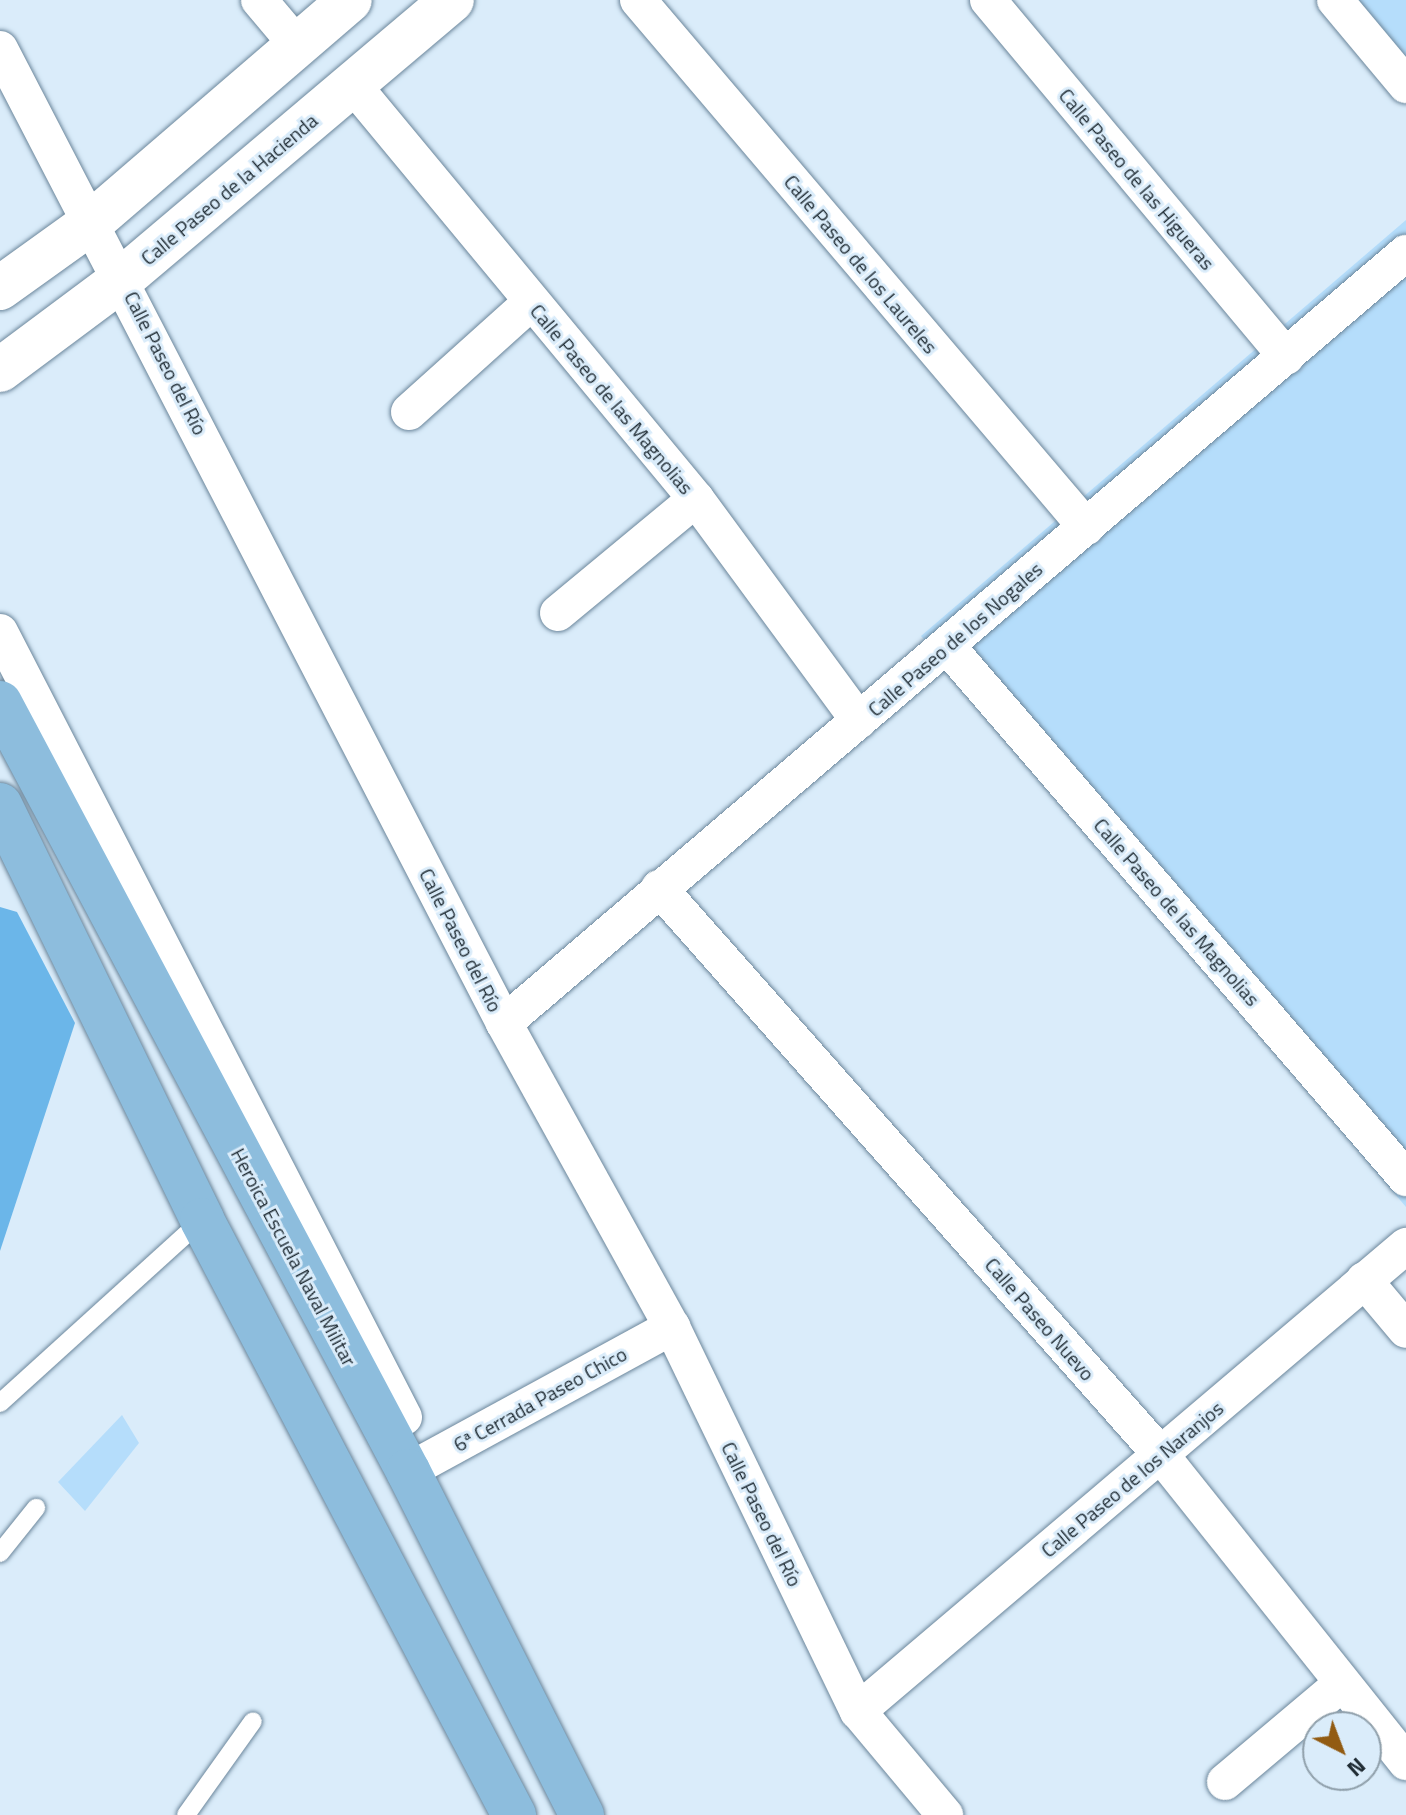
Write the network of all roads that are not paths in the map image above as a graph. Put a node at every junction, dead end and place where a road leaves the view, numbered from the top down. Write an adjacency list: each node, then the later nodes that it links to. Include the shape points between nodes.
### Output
1 (259, 0): 7 (street)
2 (350, 0): 7 (street)
3 (452, 0): 9 (street, Calle Paseo de la Hacienda)
4 (638, 0): 20 (street, Calle Paseo de los Laureles)
5 (988, 0): 16 (street, Calle Paseo de las Higueras)
6 (1335, 0): 10 (street)
7 (297, 45): 11 (street)
8 (0, 49): 11 (street, Calle Paseo del Río)
9 (353, 85): 13 (street, Calle Paseo de la Hacienda); 15 (street, Calle Paseo de las Magnolias)
10 (1406, 85)
11 (92, 222): 13 (street, Calle Paseo del Río); 14 (street)
12 (1406, 253): 16 (street, Calle Paseo de los Nogales)
13 (122, 279): 17 (street, Calle Paseo de la Hacienda); 28 (street, Calle Paseo del Río)
14 (0, 288)
15 (531, 302): 18 (street); 19 (street, Calle Paseo de las Magnolias)
16 (1286, 357): 20 (street, Calle Paseo de los Nogales)
17 (0, 370)
18 (409, 412)
19 (696, 499): 21 (street); 25 (street, Calle Paseo de las Magnolias)
20 (1086, 527): 23 (street, Calle Paseo de los Nogales)
21 (558, 613)
22 (0, 632): 37 (street, Heroica Escuela Naval Militar)
23 (947, 646): 25 (street, Calle Paseo de los Nogales); 29 (street, Calle Paseo de las Magnolias)
24 (0, 703): 37 (main road, Heroica Escuela Naval Militar)
25 (859, 721): 27 (street, Calle Paseo de los Nogales)
26 (0, 805): 30 (main road)
27 (659, 888): 28 (street, Calle Paseo de los Nogales); 36 (street, Calle Paseo Nuevo)
28 (504, 1023): 33 (street, Calle Paseo del Río)
29 (1406, 1178)
30 (202, 1220): 35 (lane); 46 (main road)
31 (1406, 1246): 32 (street, Calle Paseo de los Naranjos)
32 (1364, 1280): 34 (street); 36 (street, Calle Paseo de los Naranjos)
33 (672, 1327): 37 (street, 6ª Cerrada Paseo Chico); 41 (street, Calle Paseo del Río)
34 (1406, 1330)
35 (0, 1403)
36 (1161, 1455): 40 (street, Calle Paseo Nuevo); 41 (street, Calle Paseo de los Naranjos)
37 (417, 1466): 47 (main road, Heroica Escuela Naval Militar)
38 (36, 1508): 39 (lane)
39 (0, 1553)
40 (1340, 1685): 43 (street, Calle Paseo Nuevo); 44 (street)
41 (858, 1711): 48 (street, Calle Paseo del Río)
42 (253, 1721): 45 (lane)
43 (1406, 1762)
44 (1225, 1782)
45 (186, 1815)
46 (514, 1815)
47 (582, 1815)
48 (945, 1815)

